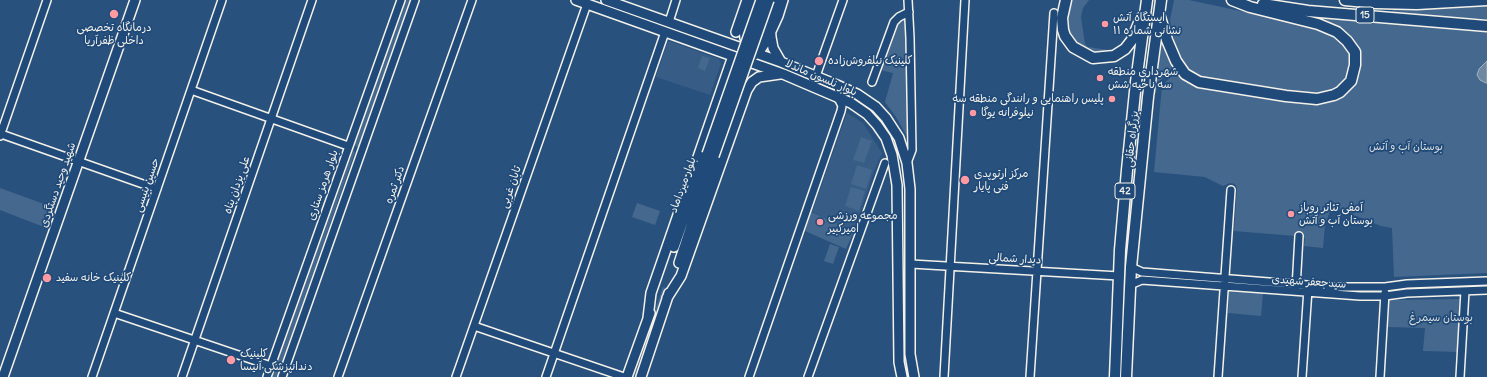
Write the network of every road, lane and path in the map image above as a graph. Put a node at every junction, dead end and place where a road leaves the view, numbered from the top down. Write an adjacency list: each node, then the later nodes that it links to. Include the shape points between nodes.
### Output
1 (47, 0): 52 (street)
2 (135, 0): 55 (main road, شهید وحید دستگردی)
3 (222, 0): 47 (street, حسین بنیسی)
4 (312, 0): 51 (street, علی یزدان پناه)
5 (401, 0): 53 (street, بلوار هرمز ستاری)
6 (414, 0): 87 (street)
7 (472, 0): 88 (street, دکتر ثمره)
8 (576, 0): 28 (main road, بلوار نلسون ماندلا)
9 (606, 0): 32 (main road, بلوار نلسون ماندلا)
10 (676, 0): 32 (street)
11 (747, 0): 37 (main road)
12 (754, 0): 33 (main road)
13 (761, 0): 54 (main road, بلوار میرداماد, bridge)
14 (765, 0): 33 (main road, via 763,34 757,40 749,40 743,34)
15 (769, 0): 54 (main road, بلوار میرداماد, bridge)
16 (776, 0): 35 (main road, via 771,16)
17 (783, 0): 35 (main road)
18 (843, 0): 45 (street)
19 (908, 0): 29 (street)
20 (965, 0): 62 (street)
21 (1066, 0): 27 (highway, via 1062,11 1062,24 1068,42 1087,56 1100,58 1114,56 1129,45)
22 (1161, 0): 31 (highway, بزرگراه حقانی / 42)
23 (1232, 0): 31 (highway, via 1318,24 1337,32 1348,41 1354,52 1355,65 1351,81 1340,92 1317,98 1286,96 1200,82 1185,74 1176,61)
24 (1243, 0): 34 (highway, 15, via 1308,10)
25 (1344, 0): 26 (highway, 15, via 1417,4)
26 (1487, 0)
27 (1147, 3): 65 (highway, بزرگراه حقانی / 42, via 1136,82)
28 (587, 4): 36 (main road, بلوار نلسون ماندلا); 79 (street, تابان غربی)
29 (908, 12): 46 (street, via 894,22); 57 (street, via 912,150)
30 (1054, 13): 64 (street)
31 (1159, 14): 63 (highway, بزرگراه حقانی / 42)
32 (669, 22): 38 (main road, بلوار نلسون ماندلا)
33 (745, 26): 37 (main road)
34 (1487, 26)
35 (771, 31): 39 (main road); 42 (main road, via 773,48)
36 (665, 32): 40 (main road, بلوار نلسون ماندلا); 81 (street)
37 (736, 32): 38 (main road)
38 (718, 40): 39 (main road, بلوار نلسون ماندلا)
39 (760, 55): 41 (main road); 42 (main road, بلوار نلسون ماندلا); 43 (main road)
40 (733, 56): 41 (main road, بلوار نلسون ماندلا); 48 (main road)
41 (744, 60): 43 (main road, بلوار نلسون ماندلا)
42 (781, 62): 45 (main road, بلوار نلسون ماندلا)
43 (760, 66): 44 (main road, بلوار نلسون ماندلا)
44 (783, 74): 49 (main road, بلوار نلسون ماندلا); 50 (main road, via 756,79 749,85)
45 (816, 76): 57 (main road, بلوار نلسون ماندلا, via 857,94 876,107 899,138)
46 (872, 82)
47 (191, 90): 51 (street); 58 (street, حسین بنیسی)
48 (720, 94): 50 (main road, via 726,89 734,89 740,95); 78 (main road, via 651,293)
49 (837, 96): 93 (street, via 842,111); 95 (main road, بلوار نلسون ماندلا, via 874,120 886,138 892,155 897,184 899,362)
50 (742, 103): 76 (main road, via 681,276)
51 (271, 119): 53 (street); 80 (street, علی یزدان پناه)
52 (0, 135): 55 (street)
53 (348, 146): 82 (street, بلوار هرمز ستاری)
54 (710, 155): 76 (main road, بلوار میرداماد); 78 (main road, بلوار میرداماد)
55 (78, 162): 58 (street); 83 (main road, شهید وحید دستگردی)
56 (885, 163): 94 (street)
57 (907, 163): 61 (main road, بلوار نلسون ماندلا, via 910,189)
58 (157, 189): 77 (street, حسین بنیسی)
59 (1231, 190): 66 (street)
60 (1299, 236): 71 (street)
61 (910, 264): 62 (street, دیدار شمالی); 96 (main road, بلوار نلسون ماندلا, via 910,354)
62 (950, 266): 64 (street, دیدار شمالی); 97 (street)
63 (1131, 267): 66 (street, سیدجعفر شهیدی, via 1142,272); 68 (highway, بزرگراه حقانی / 42)
64 (1037, 271): 65 (street, دیدار شمالی); 98 (street)
65 (1119, 276): 99 (highway, بزرگراه حقانی / 42)
66 (1225, 279): 69 (street); 71 (street, سیدجعفر شهیدی)
67 (1487, 281): 70 (street, سیدجعفر شهیدی)
68 (1130, 285): 69 (street, سیدجعفر شهیدی, via 1142,280); 100 (highway, بزرگراه حقانی / 42)
69 (1225, 287): 71 (street, سیدجعفر شهیدی); 101 (street)
70 (1385, 287): 72 (street, سیدجعفر شهیدی); 75 (street)
71 (1296, 288): 72 (street, سیدجعفر شهیدی)
72 (1308, 289): 75 (street, سیدجعفر شهیدی); 102 (street)
73 (1487, 290): 74 (street, سیدجعفر شهیدی)
74 (1465, 291): 75 (street, سیدجعفر شهیدی); 104 (street)
75 (1385, 296): 103 (street)
76 (667, 298): 92 (main road, بلوار میرداماد)
77 (114, 313): 80 (street); 84 (street, حسین بنیسی)
78 (648, 318): 91 (main road, بلوار میرداماد)
79 (474, 326): 81 (street); 89 (street, تابان غربی)
80 (194, 340): 82 (street); 85 (street, علی یزدان پناه)
81 (554, 354): 90 (street); 91 (street)
82 (271, 366): 86 (street, بلوار هرمز ستاری)
83 (3, 377)
84 (92, 377)
85 (182, 377)
86 (267, 377)
87 (282, 377)
88 (338, 377)
89 (456, 377)
90 (546, 377)
91 (625, 377)
92 (641, 377)
93 (749, 377)
94 (808, 377)
95 (902, 377)
96 (914, 377)
97 (944, 377)
98 (1030, 377)
99 (1114, 377)
100 (1126, 377)
101 (1218, 377)
102 (1302, 377)
103 (1380, 377)
104 (1460, 377)

